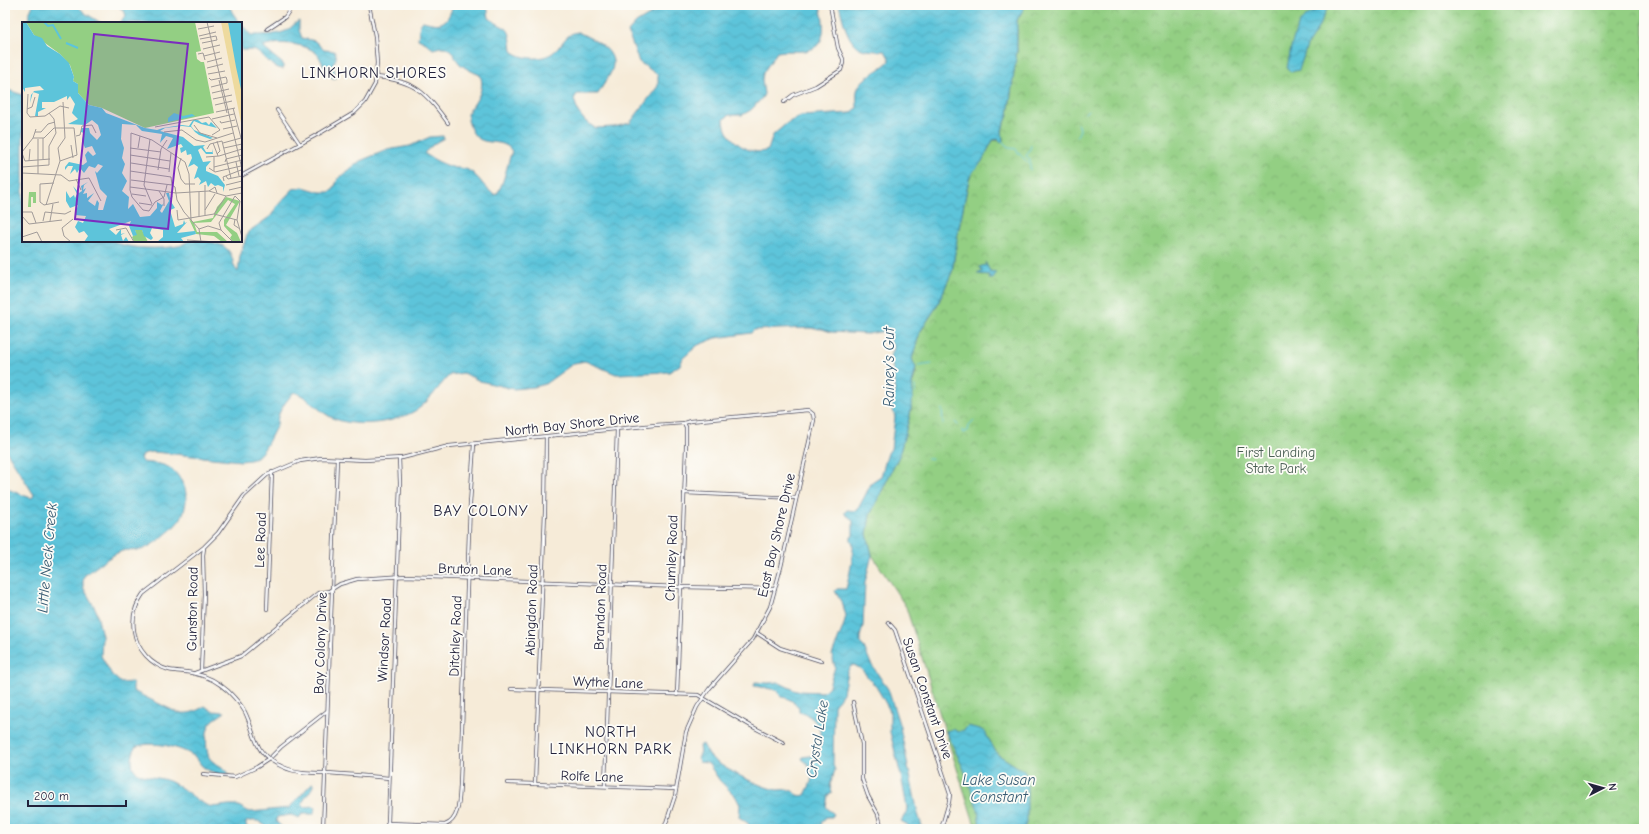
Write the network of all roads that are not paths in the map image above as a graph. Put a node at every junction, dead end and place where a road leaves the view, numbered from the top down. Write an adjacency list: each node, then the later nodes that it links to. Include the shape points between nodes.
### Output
1 (293, 5): 4 (street, via 285,17)
2 (368, 5): 5 (street, via 375,36)
3 (830, 5): 6 (street, via 838,48 843,59 840,70)
4 (267, 29)
5 (376, 77): 8 (street, via 418,88); 9 (street, via 369,97 358,110)
6 (784, 102)
7 (277, 110): 9 (street)
8 (448, 122)
9 (300, 144): 10 (street)
10 (242, 175)
11 (810, 411): 12 (street, North Bay Shore Drive, via 794,410 690,421); 20 (street, East Bay Shore Drive, via 814,420)
12 (684, 424): 13 (street, North Bay Shore Drive); 19 (street, Chumley Road)
13 (617, 429): 14 (street, North Bay Shore Drive); 25 (street, Brandon Road)
14 (546, 437): 15 (street, North Bay Shore Drive); 24 (street, Abingdon Road)
15 (474, 444): 16 (street, North Bay Shore Drive, via 449,446); 23 (street, Ditchley Road)
16 (399, 458): 17 (street, North Bay Shore Drive); 22 (street, Windsor Road)
17 (337, 459): 18 (street, North Bay Shore Drive, via 305,460); 27 (street, Bay Colony Drive)
18 (272, 472): 21 (street, North Bay Shore Drive, via 244,496); 29 (street, Lee Road)
19 (684, 493): 20 (street); 26 (street, Chumley Road)
20 (796, 498): 28 (street, East Bay Shore Drive)
21 (204, 547): 33 (street, Gunston Road); 34 (street, North Bay Shore Drive, via 146,591 137,605 133,618 137,642 148,658 163,668)
22 (396, 576): 23 (street, Bruton Lane); 27 (street, Bruton Lane, via 357,579); 46 (street, Windsor Road)
23 (467, 579): 24 (street, Bruton Lane); 51 (street, Ditchley Road, via 457,812 448,824)
24 (542, 582): 25 (street, Bruton Lane); 36 (street, Abingdon Road)
25 (611, 584): 26 (street, Bruton Lane); 37 (street, Brandon Road)
26 (680, 587): 28 (street, Bruton Lane); 38 (street, Chumley Road)
27 (332, 589): 33 (street, Bruton Lane, via 311,598 240,656); 41 (street, Bay Colony Drive)
28 (775, 589): 31 (street, East Bay Shore Drive, via 770,607)
29 (267, 609)
30 (888, 622): 56 (street, Susan Constant Drive, via 895,630 950,794)
31 (757, 633): 32 (street, via 780,648); 39 (street, East Bay Shore Drive)
32 (821, 661)
33 (201, 671): 34 (street, Bruton Lane)
34 (195, 673): 43 (street, via 223,686 234,697 245,712 255,740)
35 (511, 689): 36 (street, Wythe Lane)
36 (538, 690): 37 (street, Wythe Lane); 48 (street, Abingdon Road)
37 (607, 693): 38 (street, Wythe Lane); 49 (street, Brandon Road)
38 (676, 694): 39 (street, Wythe Lane)
39 (704, 697): 42 (street); 50 (street, East Bay Shore Drive, via 686,732)
40 (853, 702): 55 (street, via 862,744 862,779)
41 (327, 711): 43 (street); 44 (street, Bay Colony Drive)
42 (784, 743)
43 (269, 759): 44 (street, via 292,770); 45 (street, via 235,777)
44 (325, 773): 46 (street); 52 (street, Bay Colony Drive)
45 (203, 774)
46 (389, 778): 51 (street, Windsor Road)
47 (507, 783): 48 (street, Rolfe Lane)
48 (535, 784): 49 (street, Rolfe Lane)
49 (605, 786): 50 (street, Rolfe Lane)
50 (676, 789): 54 (street, East Bay Shore Drive)
51 (388, 823): 53 (street)
52 (322, 829)
53 (387, 829)
54 (664, 829)
55 (882, 829)
56 (941, 829)

